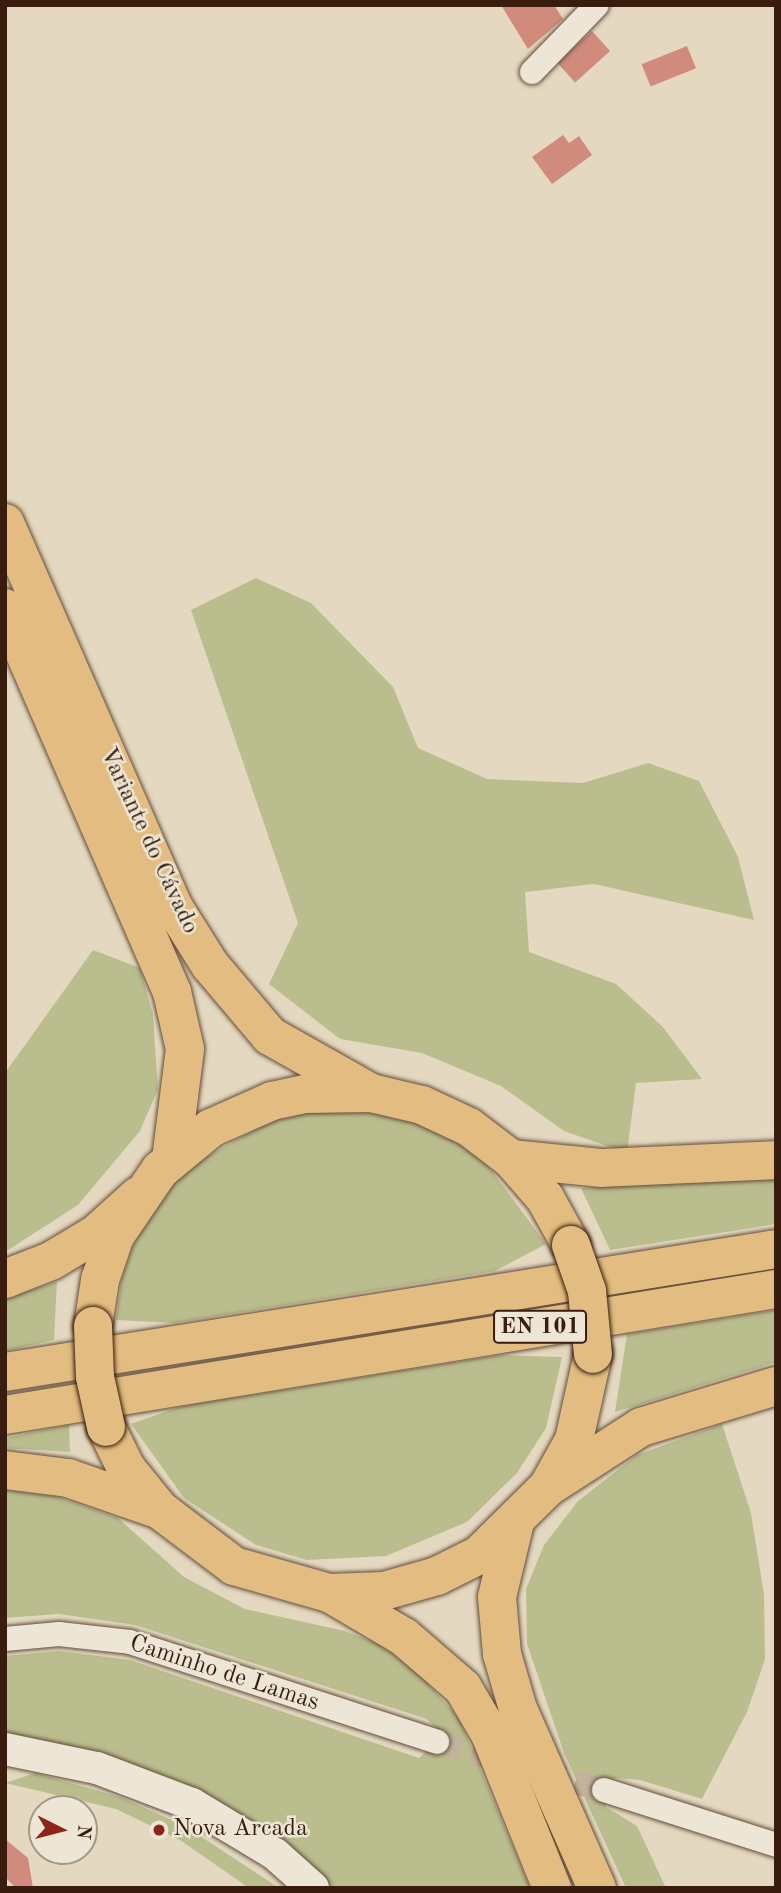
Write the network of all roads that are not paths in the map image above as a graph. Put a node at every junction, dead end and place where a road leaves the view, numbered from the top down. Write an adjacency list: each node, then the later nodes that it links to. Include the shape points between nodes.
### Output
1 (597, 5): 2 (street)
2 (531, 72)
3 (5, 523): 5 (main road, Variante do Cávado, via 173,906 210,965 270,1036)
4 (5, 608): 7 (main road, Variante do Cávado, via 172,992 185,1049)
5 (371, 1093): 6 (main road, via 422,1105 469,1127); 7 (main road, via 305,1094 272,1101 211,1128)
6 (511, 1159): 8 (main road, via 601,1168); 17 (main road, bridge, via 545,1198 571,1245 587,1291 593,1354 574,1440)
7 (171, 1160): 9 (main road)
8 (776, 1160)
9 (138, 1196): 11 (main road, via 96,1234 51,1261); 18 (main road, bridge, via 100,1280 93,1326 95,1377 106,1427 126,1468)
10 (776, 1249): 13 (main road, EN 101)
11 (5, 1279)
12 (776, 1289): 15 (main road, EN 101)
13 (5, 1372)
14 (776, 1386): 17 (main road, via 641,1427)
15 (5, 1415)
16 (5, 1470): 18 (main road, via 68,1478)
17 (548, 1487): 19 (main road)
18 (160, 1510): 20 (main road, via 234,1566)
19 (515, 1522): 20 (main road, via 480,1555 437,1576 384,1591); 28 (main road, via 497,1597 502,1654 518,1709)
20 (329, 1593): 27 (main road, via 404,1637 463,1688 490,1734)
21 (5, 1639): 22 (street, Caminho de Lamas, via 59,1634 130,1642)
22 (438, 1742)
23 (5, 1749): 26 (street, via 97,1768 191,1804 275,1854)
24 (604, 1790): 25 (street)
25 (776, 1845)
26 (313, 1888)
27 (552, 1888)
28 (597, 1888)

